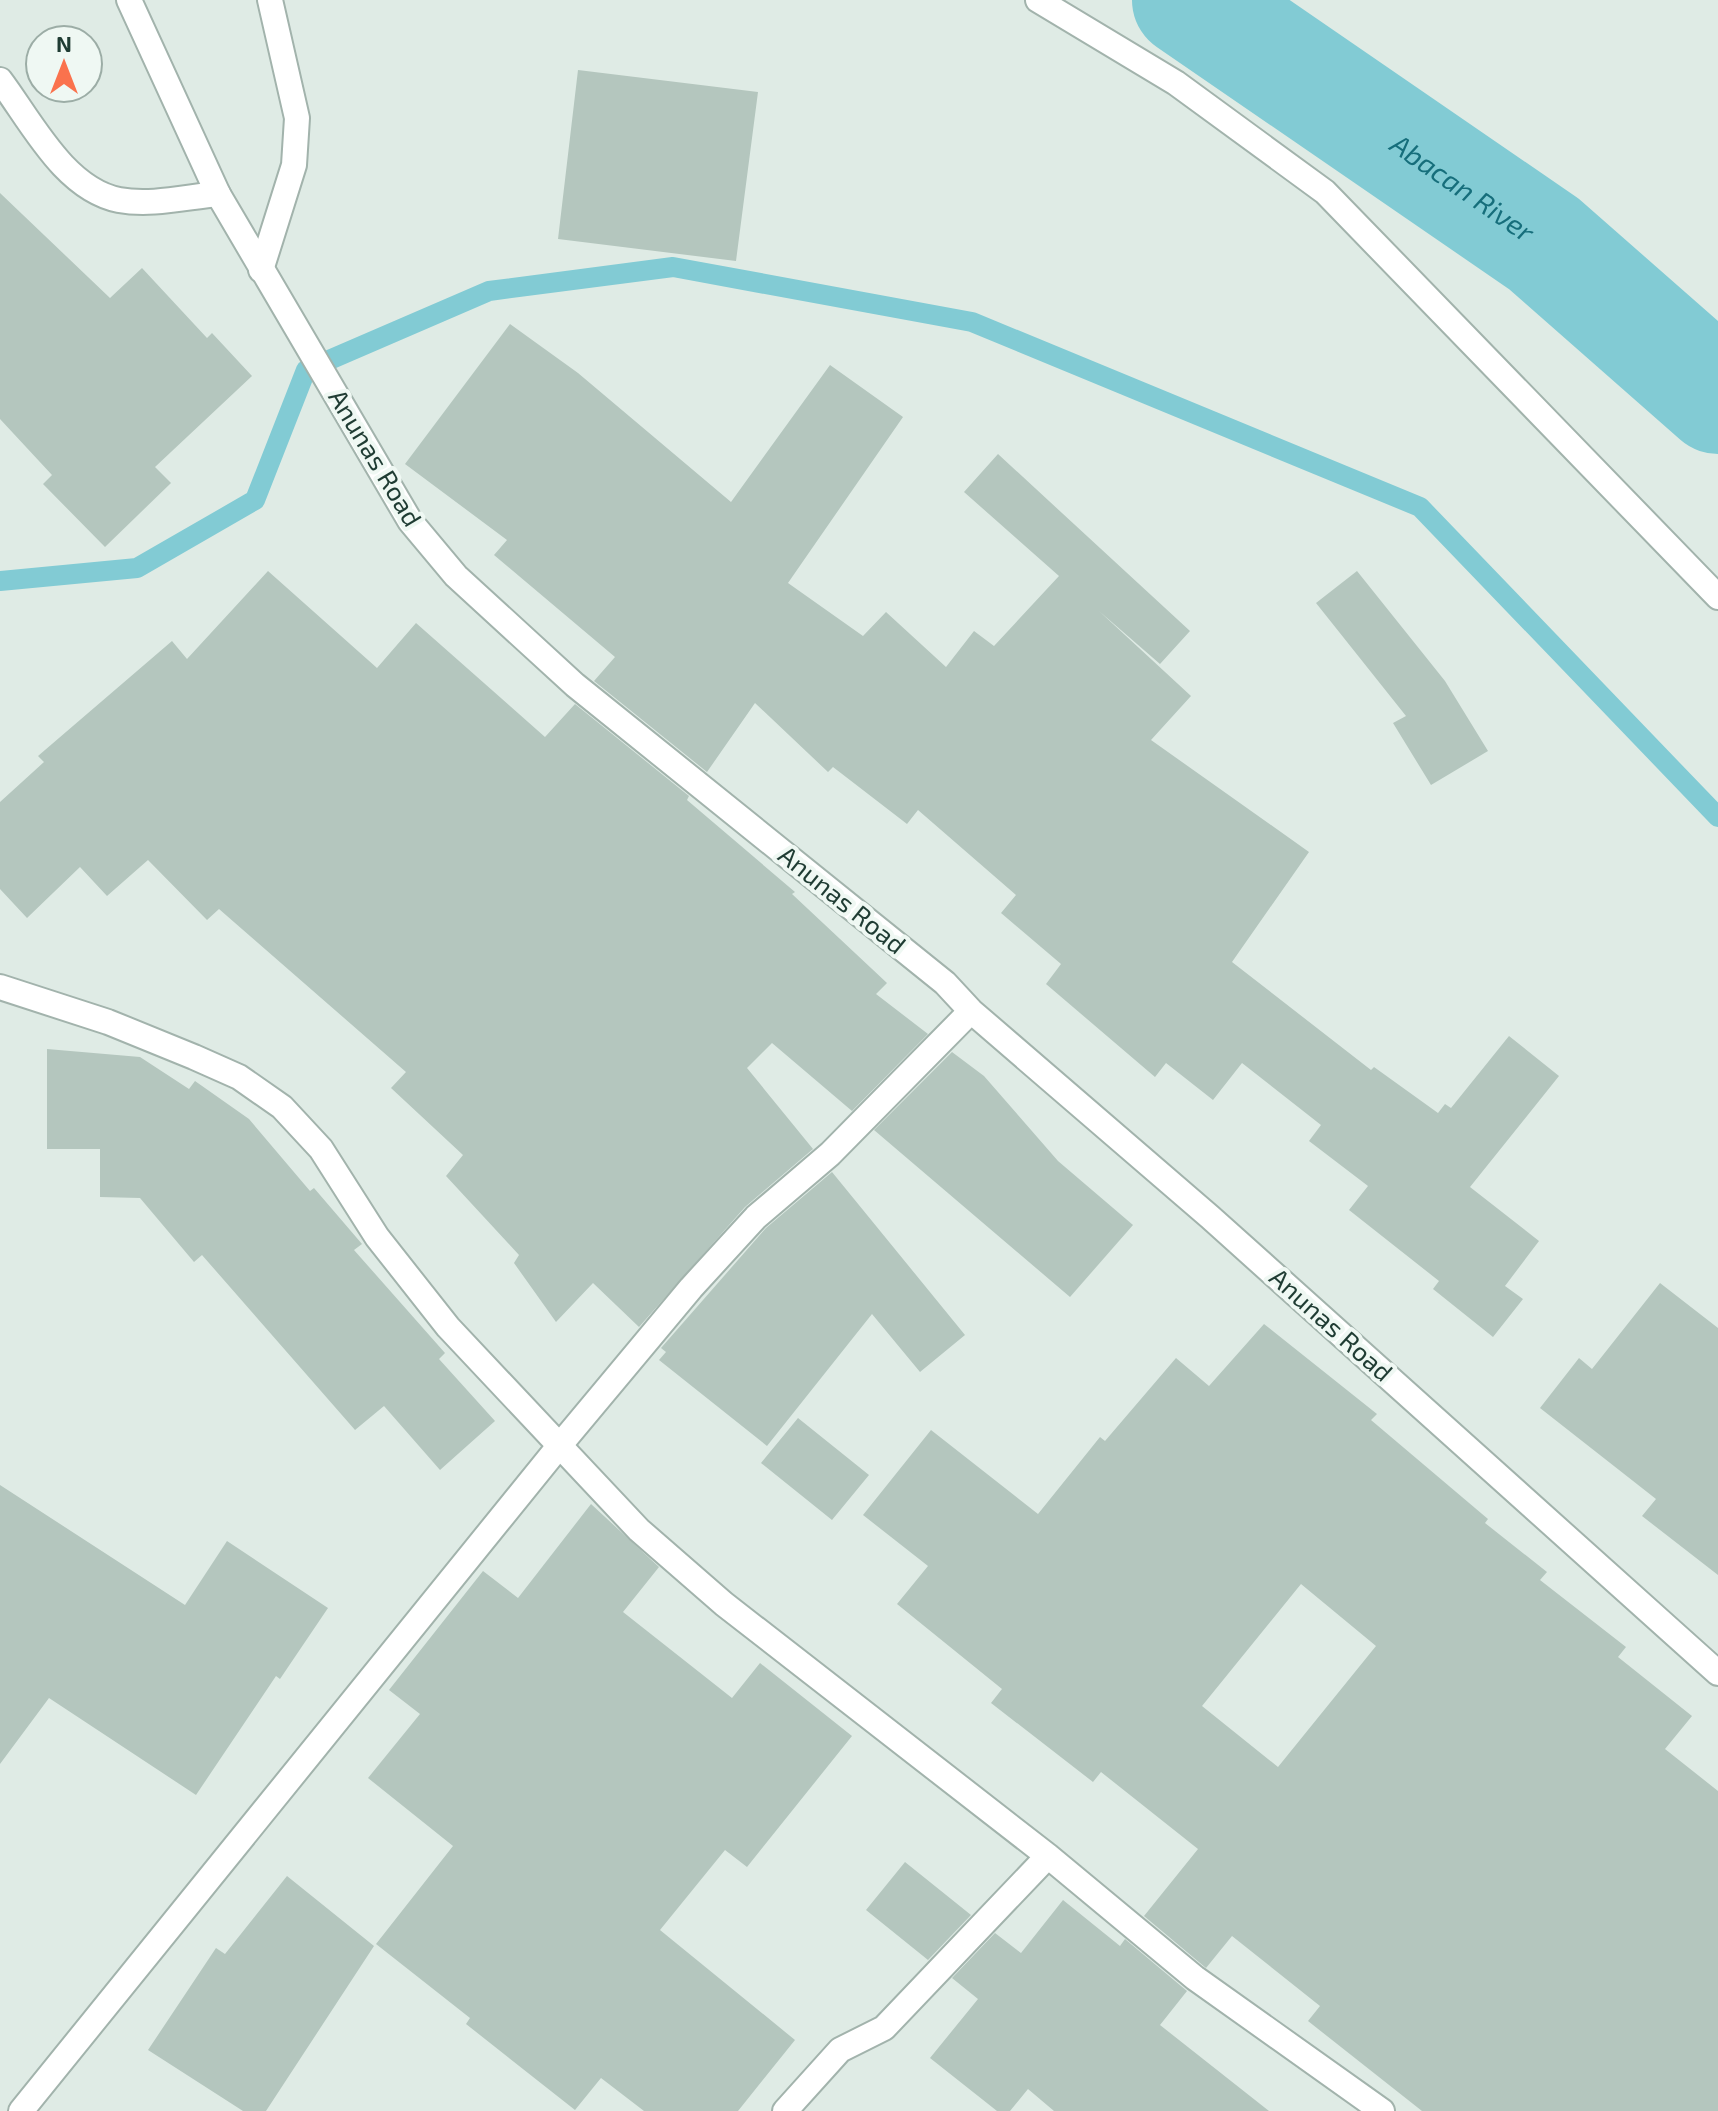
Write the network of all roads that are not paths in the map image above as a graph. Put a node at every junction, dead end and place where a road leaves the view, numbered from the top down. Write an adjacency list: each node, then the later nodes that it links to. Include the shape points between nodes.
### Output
1 (129, 0): 5 (street, Anunas Road)
2 (270, 0): 6 (street, via 297,118 294,165)
3 (1038, 0): 7 (street, via 1176,83 1325,192)
4 (0, 80): 5 (street, via 70,172 90,190 147,202)
5 (218, 194): 6 (street, Anunas Road)
6 (261, 270): 9 (street, Anunas Road, via 410,521 456,576 575,685 945,983)
7 (1718, 597)
8 (0, 987): 10 (street, via 194,1057 239,1077 282,1107 321,1149 377,1237 448,1327)
9 (971, 1011): 10 (street, via 830,1154 756,1217); 11 (street, Anunas Road, via 1210,1217)
10 (560, 1445): 12 (street, via 639,1530 724,1604); 13 (street)
11 (1718, 1673)
12 (1048, 1856): 14 (street, via 884,2028 840,2050); 15 (street, via 1195,1978)
13 (21, 2111)
14 (785, 2111)
15 (1382, 2111)

